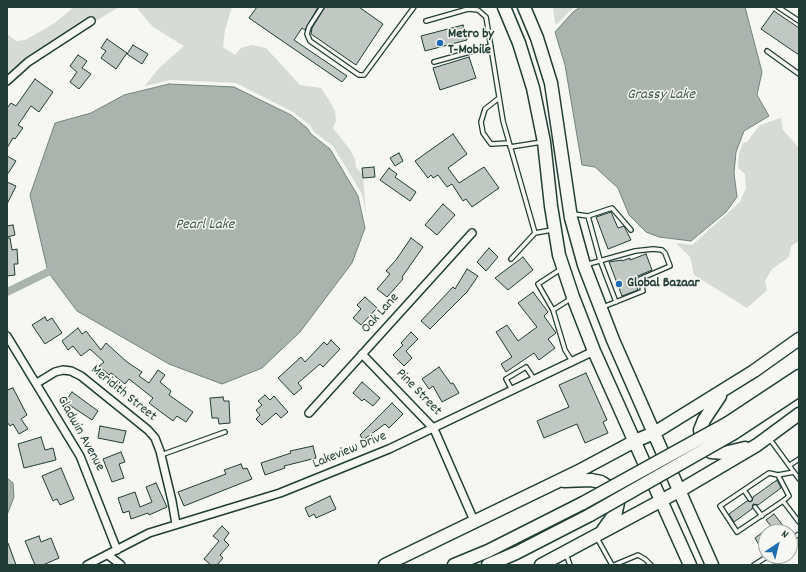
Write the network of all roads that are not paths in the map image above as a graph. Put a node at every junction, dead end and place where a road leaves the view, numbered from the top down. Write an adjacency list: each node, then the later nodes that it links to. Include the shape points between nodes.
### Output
1 (322, 7): 2 (lane, via 309,27 307,34 310,41 359,75 364,75)
2 (414, 7)
3 (504, 7): 16 (main road, via 533,88)
4 (524, 7): 15 (main road, via 537,38 550,83)
5 (778, 7): 8 (lane)
6 (91, 21): 13 (street, via 28,62)
7 (426, 21): 9 (lane, via 468,9 478,10 486,17)
8 (799, 21)
9 (491, 46): 11 (lane); 14 (lane)
10 (766, 51): 12 (lane)
11 (434, 62)
12 (799, 74)
13 (7, 81)
14 (499, 98): 17 (lane); 17 (lane, via 485,109 481,122 483,133 491,144)
15 (560, 139): 16 (street); 18 (main road)
16 (544, 142): 17 (lane); 20 (main road)
17 (509, 145): 23 (lane)
18 (571, 214): 19 (lane); 26 (main road)
19 (588, 216): 21 (lane, via 612,208); 25 (lane)
20 (555, 229): 23 (lane); 27 (main road)
21 (631, 230)
22 (472, 233): 35 (street, Oak Lane)
23 (535, 233): 24 (lane)
24 (511, 259)
25 (600, 260): 26 (lane); 29 (lane); 29 (lane, via 635,251 654,249 665,252 670,266 640,279 643,291)
26 (584, 265): 30 (main road)
27 (563, 267): 28 (main road); 31 (lane, via 538,284)
28 (573, 297): 31 (lane); 34 (main road)
29 (616, 302): 30 (lane)
30 (600, 308): 48 (main road)
31 (553, 310): 36 (lane, via 565,350)
32 (7, 336): 39 (street, Gladwin Avenue)
33 (799, 339): 40 (main road)
34 (594, 351): 36 (street, Lakeview Drive); 50 (main road)
35 (362, 354): 43 (street, Oak Lane); 46 (street, Pine Street)
36 (572, 362): 38 (street, Lakeview Drive)
37 (799, 376): 45 (main road)
38 (535, 380): 41 (street, Lakeview Drive); 41 (lane, via 526,367 506,379)
39 (36, 384): 52 (street, Meridith Street, via 63,370 81,376 148,430 155,438); 70 (street, Gladwin Avenue, via 80,456)
40 (726, 388): 48 (main road); 51 (main road, via 704,420 700,430 703,442 711,452 724,453)
41 (513, 390): 46 (street, Lakeview Drive)
42 (799, 390): 45 (main road)
43 (309, 413)
44 (799, 414): 49 (main road)
45 (731, 428): 76 (main road, bridge, via 488,551); 77 (main road, bridge, via 590,515)
46 (434, 429): 66 (street, Pine Street); 68 (street, Lakeview Drive, via 306,483)
47 (224, 432): 52 (lane)
48 (654, 433): 50 (main road); 60 (main road)
49 (768, 437): 51 (main road); 54 (lane)
50 (635, 441): 58 (main road); 62 (main road)
51 (756, 446): 60 (main road)
52 (161, 455): 68 (street, Meridith Street)
53 (799, 459): 54 (lane)
54 (790, 465): 55 (lane)
55 (794, 472): 56 (lane); 57 (lane)
56 (778, 475): 59 (lane, via 769,473); 63 (lane, via 789,496)
57 (799, 479)
58 (559, 481): 66 (main road); 69 (main road, via 591,480 601,482 617,492 619,498 616,512)
59 (744, 490): 61 (lane); 65 (lane, via 720,506 737,532)
60 (680, 491): 62 (main road); 83 (main road)
61 (750, 499)
62 (662, 501): 69 (main road); 82 (main road)
63 (784, 501): 65 (lane); 67 (lane)
64 (755, 507): 65 (lane)
65 (762, 516)
66 (475, 522): 75 (main road)
67 (799, 522)
68 (176, 524): 70 (street, Lakeview Drive, via 149,533)
69 (596, 537): 71 (main road); 80 (lane)
70 (117, 550): 72 (street, Lakeview Drive)
71 (566, 553): 78 (main road); 79 (lane)
72 (108, 555): 73 (street, Lakeview Drive); 74 (street)
73 (88, 565)
74 (121, 565)
75 (385, 565)
76 (454, 565)
77 (488, 565)
78 (541, 565)
79 (570, 565)
80 (613, 565): 81 (lane, via 638,555)
81 (650, 565)
82 (690, 565)
83 (712, 565)

